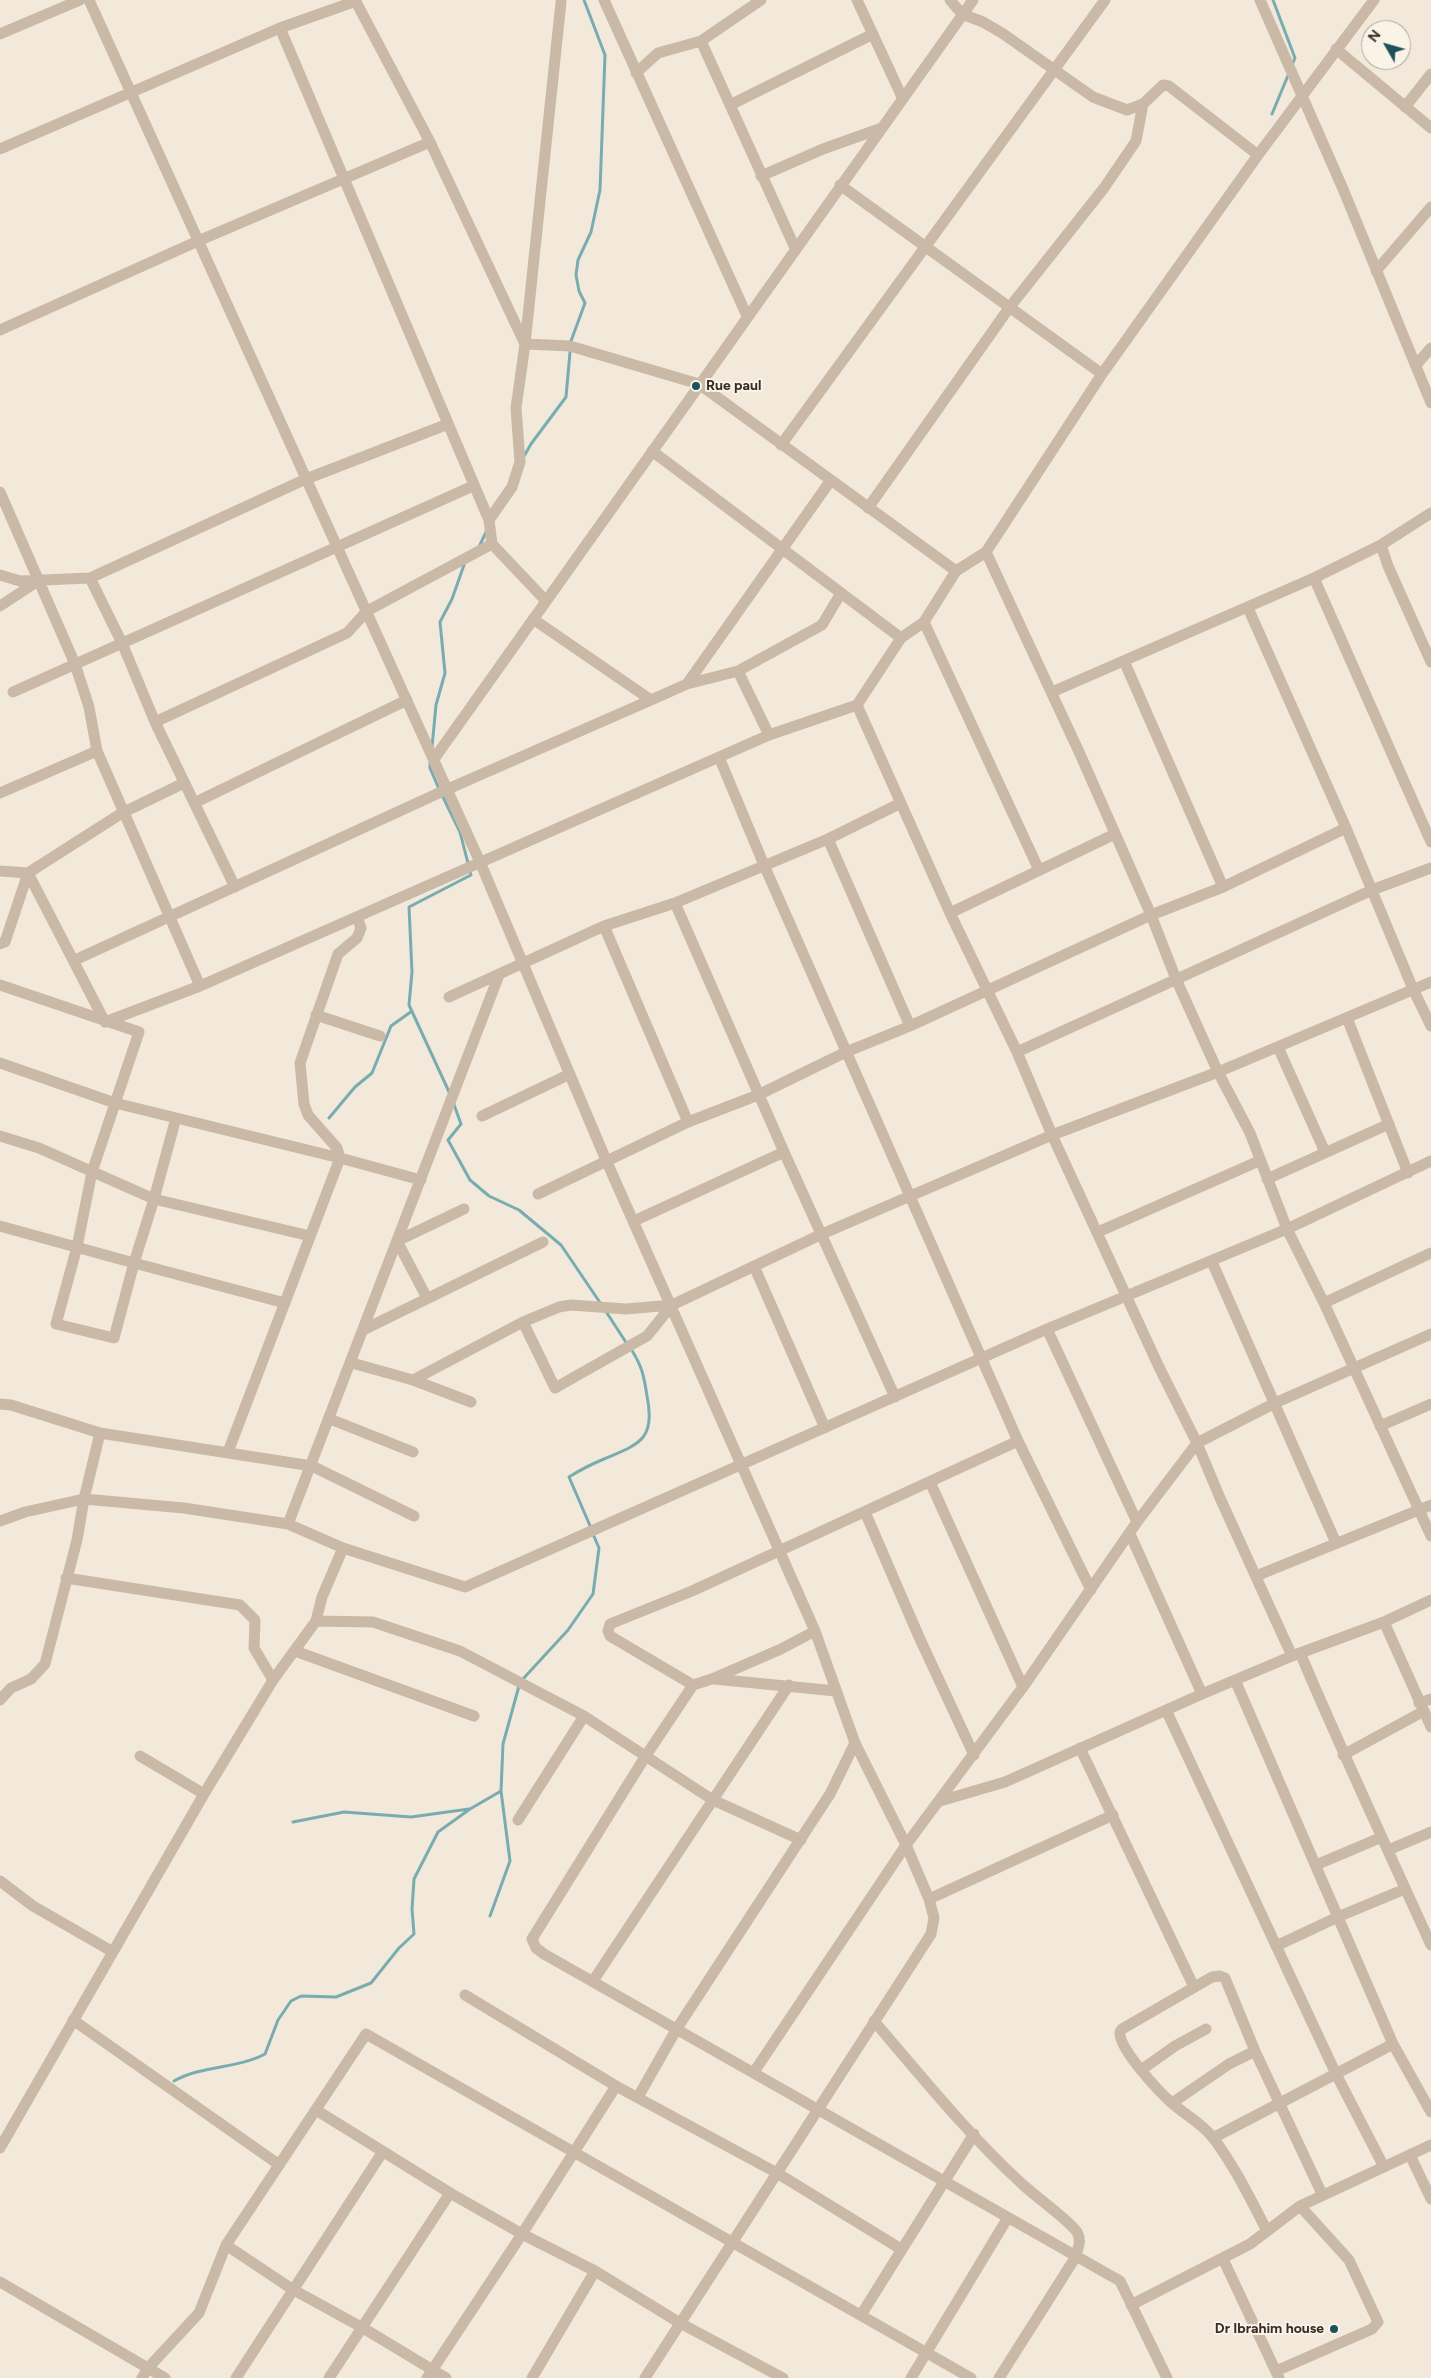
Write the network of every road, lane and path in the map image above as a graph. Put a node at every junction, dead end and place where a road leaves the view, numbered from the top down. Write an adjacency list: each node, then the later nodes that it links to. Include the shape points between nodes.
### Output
1 (80, 0): 15 (street)
2 (89, 0): 22 (street)
3 (604, 0): 20 (street)
4 (759, 0): 17 (street)
5 (857, 0): 16 (street)
6 (950, 0): 13 (street)
7 (973, 0): 13 (street)
8 (1105, 0): 19 (street)
9 (1260, 0): 24 (street)
10 (1374, 0): 18 (street)
11 (355, 1): 14 (street); 30 (street)
12 (561, 2): 44 (street)
13 (962, 14): 19 (street, via 983,22); 23 (street)
14 (280, 28): 22 (street); 34 (street)
15 (0, 34)
16 (873, 34): 23 (street); 26 (street)
17 (702, 41): 20 (street, via 658,53); 26 (street)
18 (1336, 49): 24 (street); 27 (street)
19 (1056, 69): 25 (street, via 1093,97 1127,110); 38 (street)
20 (636, 73): 42 (street)
21 (1431, 74): 27 (street)
22 (131, 93): 31 (street); 37 (street)
23 (902, 97): 29 (street)
24 (1301, 97): 32 (street); 40 (street)
25 (1143, 104): 32 (street, via 1163,85 1169,86); 41 (street, via 1136,141 1104,188)
26 (730, 105): 33 (street)
27 (1405, 107): 28 (street)
28 (1431, 128)
29 (879, 130): 33 (street); 35 (street)
30 (430, 142): 34 (street); 44 (street)
31 (0, 149)
32 (1258, 155): 47 (street)
33 (762, 176): 39 (street)
34 (344, 179): 37 (street); 50 (street)
35 (840, 185): 38 (street); 39 (street)
36 (1431, 207): 40 (street)
37 (198, 242): 43 (street); 53 (street)
38 (924, 247): 41 (street); 51 (street)
39 (795, 248): 42 (street)
40 (1376, 271): 46 (street)
41 (1009, 308): 47 (street); 57 (street)
42 (747, 316): 48 (street)
43 (0, 330)
44 (525, 344): 48 (street, via 570,346); 59 (street, via 516,408 520,462 512,487)
45 (1431, 348): 46 (street)
46 (1416, 365): 49 (street)
47 (1102, 374): 64 (street)
48 (699, 384): 51 (street); 52 (street)
49 (1431, 403)
50 (448, 424): 53 (street); 55 (street)
51 (781, 445): 54 (street)
52 (652, 451): 63 (street); 71 (street)
53 (306, 479): 62 (street); 67 (street)
54 (830, 480): 57 (street); 63 (street)
55 (473, 486): 59 (street); 62 (street)
56 (0, 492): 69 (street)
57 (868, 508): 65 (street)
58 (1431, 513): 61 (street)
59 (488, 520): 60 (street)
60 (492, 544): 71 (street); 74 (street)
61 (1381, 545): 68 (street); 80 (street)
62 (337, 547): 74 (street); 78 (street)
63 (782, 549): 70 (street); 83 (street)
64 (986, 552): 65 (street); 85 (street)
65 (956, 571): 76 (street)
66 (0, 575): 69 (street, via 20,581)
67 (90, 578): 69 (street); 78 (street)
68 (1314, 578): 73 (street); 103 (street)
69 (38, 580): 72 (street); 81 (street)
70 (842, 593): 77 (street); 82 (street, via 822,625)
71 (546, 601): 75 (street)
72 (0, 606)
73 (1248, 608): 79 (street); 100 (street)
74 (366, 611): 86 (street); 89 (street, via 347,633)
75 (533, 619): 87 (street); 93 (street)
76 (924, 622): 77 (street); 107 (street)
77 (901, 638): 88 (street)
78 (122, 643): 81 (street); 89 (street)
79 (1124, 661): 85 (street); 111 (street)
80 (1431, 662)
81 (75, 664): 84 (street); 91 (street, via 89,707)
82 (738, 671): 83 (street); 90 (street)
83 (688, 684): 87 (street)
84 (13, 692)
85 (1052, 692): 101 (street)
86 (407, 700): 93 (street); 97 (street)
87 (651, 700): 95 (street)
88 (857, 704): 90 (street); 98 (street)
89 (155, 722): 94 (street)
90 (769, 735): 92 (street)
91 (97, 751): 96 (street); 99 (street)
92 (719, 757): 104 (street); 105 (street)
93 (434, 759): 95 (street)
94 (184, 783): 97 (street); 99 (street)
95 (447, 789): 104 (street); 110 (street)
96 (0, 793)
97 (194, 803): 110 (street)
98 (901, 803): 102 (street); 114 (street)
99 (122, 813): 109 (street); 116 (street)
100 (1346, 828): 111 (street); 112 (street)
101 (1115, 834): 107 (street); 115 (street)
102 (828, 839): 105 (street); 133 (street)
103 (1431, 842)
104 (480, 862): 117 (street); 121 (street)
105 (764, 866): 113 (street); 137 (street)
106 (1431, 868): 112 (street)
107 (1039, 870): 114 (street)
108 (0, 871): 109 (street)
109 (28, 873): 119 (street, via 5,942); 120 (street)
110 (234, 887): 116 (street)
111 (1223, 887): 115 (street)
112 (1372, 890): 123 (street); 128 (street)
113 (675, 903): 118 (street); 142 (street)
114 (950, 913): 127 (street)
115 (1151, 915): 123 (street); 127 (street)
116 (169, 916): 120 (street); 126 (street)
117 (357, 917): 126 (street); 130 (street, via 360,928 357,938 338,954)
118 (604, 926): 121 (street); 146 (street)
119 (0, 944)
120 (75, 960): 132 (street)
121 (523, 961): 122 (street); 141 (street)
122 (499, 975): 129 (street); 159 (street)
123 (1176, 979): 138 (street); 140 (street)
124 (1431, 982): 128 (street)
125 (0, 985): 132 (street)
126 (200, 986): 132 (street)
127 (987, 989): 133 (street); 138 (street)
128 (1413, 989): 131 (street); 134 (street)
129 (450, 997)
130 (316, 1015): 135 (street); 152 (street, via 300,1063 304,1104 317,1127 337,1148)
131 (1347, 1018): 136 (street); 147 (street)
132 (105, 1022): 143 (street, via 138,1032)
133 (910, 1026): 137 (street)
134 (1431, 1026)
135 (380, 1036)
136 (1278, 1047): 140 (street); 151 (street)
137 (846, 1052): 142 (street); 161 (street)
138 (1017, 1052): 148 (street)
139 (0, 1063): 143 (street)
140 (1218, 1072): 148 (street); 154 (street, via 1250,1133)
141 (570, 1074): 144 (street); 153 (street)
142 (758, 1095): 146 (street); 150 (street)
143 (114, 1103): 145 (street); 156 (street)
144 (482, 1116)
145 (176, 1118): 152 (street); 162 (street)
146 (688, 1122): 153 (street)
147 (1389, 1124): 151 (street); 157 (street)
148 (1052, 1135): 161 (street); 167 (street)
149 (0, 1136): 156 (street, via 39,1148)
150 (784, 1152): 164 (street); 168 (street)
151 (1325, 1152): 158 (street)
152 (340, 1158): 159 (street); 169 (street)
153 (606, 1160): 160 (street); 164 (street)
154 (1259, 1161): 158 (street); 167 (street)
155 (1431, 1161): 157 (street)
156 (92, 1172): 162 (street); 172 (street)
157 (1408, 1173): 166 (street)
158 (1267, 1179): 166 (street)
159 (421, 1180): 170 (street)
160 (538, 1194)
161 (910, 1197): 168 (street); 186 (street)
162 (154, 1199): 169 (street); 175 (street)
163 (464, 1209): 170 (street)
164 (634, 1221): 181 (street)
165 (0, 1226): 172 (street)
166 (1287, 1228): 174 (street); 180 (street)
167 (1098, 1232): 177 (street)
168 (822, 1234): 176 (street); 190 (street)
169 (310, 1236): 179 (street)
170 (397, 1241): 178 (street); 183 (street)
171 (543, 1242): 178 (street)
172 (77, 1247): 175 (street); 175 (street, via 56,1324 114,1338)
173 (1431, 1254): 180 (street)
174 (1212, 1262): 177 (street); 192 (street)
175 (134, 1263): 179 (street)
176 (754, 1266): 181 (street); 197 (street)
177 (1127, 1296): 184 (street); 200 (street)
178 (427, 1298): 183 (street)
179 (286, 1303): 201 (street)
180 (1324, 1304): 188 (street)
181 (672, 1305): 182 (street, via 626,1309 570,1305); 182 (street, via 647,1336 555,1388); 203 (street)
182 (522, 1322): 189 (street)
183 (365, 1329): 187 (street)
184 (1047, 1329): 186 (street); 212 (street)
185 (1431, 1334): 188 (street)
186 (982, 1358): 190 (street); 199 (street)
187 (352, 1363): 189 (street); 195 (street)
188 (1354, 1368): 192 (street); 196 (street)
189 (413, 1380): 191 (street)
190 (895, 1397): 197 (street)
191 (471, 1402)
192 (1275, 1403): 200 (street); 216 (street)
193 (0, 1404): 198 (street)
194 (1431, 1404): 196 (street)
195 (330, 1419): 202 (street); 204 (street)
196 (1380, 1426): 208 (street)
197 (825, 1428): 203 (street)
198 (100, 1433): 201 (street); 206 (street)
199 (1018, 1441): 205 (street); 221 (street)
200 (1197, 1443): 212 (street); 219 (street)
201 (228, 1452): 204 (street)
202 (413, 1452)
203 (741, 1465): 217 (street, via 465,1587); 218 (street)
204 (312, 1466): 210 (street); 213 (street)
205 (930, 1482): 209 (street); 233 (street)
206 (84, 1499): 211 (street); 213 (street, via 184,1508); 220 (street)
207 (1431, 1505): 208 (street)
208 (1419, 1510): 215 (street); 216 (street)
209 (865, 1512): 218 (street); 245 (street)
210 (414, 1516)
211 (0, 1521)
212 (1137, 1522): 214 (street)
213 (288, 1524): 217 (street)
214 (1130, 1534): 221 (street); 235 (street)
215 (1431, 1536)
216 (1336, 1543): 219 (street)
217 (343, 1548): 223 (street, via 322,1597)
218 (779, 1551): 225 (street); 231 (street, via 610,1624 610,1636)
219 (1256, 1576): 227 (street)
220 (66, 1578): 229 (street, via 240,1605 255,1620 254,1648); 237 (street, via 45,1664 31,1679 11,1688)
221 (1091, 1590): 233 (street)
222 (1431, 1600): 224 (street)
223 (316, 1621): 226 (street); 241 (street, via 373,1622 460,1651)
224 (1384, 1622): 227 (street); 238 (street)
225 (815, 1631): 228 (street); 234 (street)
226 (296, 1651): 229 (street); 240 (street)
227 (1296, 1656): 230 (street); 246 (street)
228 (712, 1679): 231 (street); 232 (street)
229 (273, 1680): 249 (street)
230 (1235, 1680): 235 (street); 259 (street)
231 (693, 1685): 248 (street)
232 (789, 1685): 234 (street); 250 (street)
233 (1023, 1687): 245 (street)
234 (836, 1691): 243 (street)
235 (1202, 1694): 239 (street)
236 (1431, 1699): 238 (street)
237 (0, 1700)
238 (1421, 1707): 242 (street); 246 (street)
239 (1166, 1710): 244 (street); 265 (street)
240 (474, 1716)
241 (584, 1716): 248 (street); 253 (street)
242 (1431, 1727)
243 (855, 1744): 256 (street, via 830,1794); 257 (street)
244 (1080, 1748): 251 (street, via 993,1787); 252 (street)
245 (974, 1755): 251 (street)
246 (1343, 1755): 255 (street)
247 (140, 1756): 249 (street)
248 (645, 1757): 250 (street); 267 (street, via 532,1940 544,1954)
249 (204, 1794): 266 (street)
250 (713, 1800): 256 (street); 267 (street)
251 (940, 1801): 257 (street)
252 (1113, 1815): 262 (street); 268 (street)
253 (518, 1820)
254 (1431, 1832): 258 (street)
255 (1382, 1837): 258 (street); 259 (street)
256 (801, 1840): 273 (street)
257 (906, 1845): 262 (street); 277 (street)
258 (1388, 1850): 261 (street)
259 (1316, 1865): 263 (street)
260 (0, 1881): 266 (street, via 33,1906)
261 (1405, 1888): 263 (street); 264 (street)
262 (929, 1899): 271 (street, via 934,1918 930,1934)
263 (1340, 1916): 265 (street); 274 (street)
264 (1431, 1945)
265 (1276, 1946): 278 (street)
266 (113, 1952): 270 (street)
267 (594, 1981): 273 (street)
268 (1194, 1987): 275 (street, via 1212,1977 1225,1978); 276 (street, via 1120,2032 1120,2040)
269 (465, 1995): 279 (street)
270 (73, 2020): 289 (street); 293 (street)
271 (874, 2021): 283 (street); 286 (street)
272 (1206, 2028): 276 (street)
273 (676, 2030): 277 (street); 280 (street)
274 (1393, 2044): 278 (street); 285 (street)
275 (1256, 2051): 281 (street); 282 (street, via 1229,2064)
276 (1141, 2070): 282 (street)
277 (754, 2072): 283 (street)
278 (1336, 2074): 281 (street); 294 (street)
279 (616, 2086): 280 (street); 291 (street)
280 (638, 2097): 295 (street)
281 (1280, 2102): 287 (street); 298 (street)
282 (1172, 2103): 287 (street)
283 (819, 2109): 295 (street); 296 (street)
284 (316, 2110): 290 (street); 291 (street, via 366,2034); 293 (street)
285 (1431, 2112)
286 (974, 2134): 296 (street); 307 (street, via 1020,2182 1076,2231 1080,2243)
287 (1213, 2138): 302 (street)
288 (1431, 2145): 292 (street)
289 (0, 2148)
290 (382, 2153): 297 (street); 311 (street)
291 (573, 2153): 303 (street); 304 (street)
292 (1410, 2155): 294 (street); 299 (street)
293 (278, 2164): 305 (street)
294 (1384, 2167): 298 (street)
295 (777, 2173): 304 (street); 306 (street)
296 (944, 2182): 301 (street); 306 (street)
297 (450, 2193): 303 (street); 315 (street)
298 (1322, 2194): 300 (street)
299 (1431, 2198)
300 (1300, 2206): 302 (street); 320 (street, via 1349,2260 1378,2322 1372,2329)
301 (1007, 2219): 307 (street); 316 (street)
302 (1267, 2231): 308 (street)
303 (522, 2234): 309 (street); 319 (street)
304 (732, 2242): 313 (street); 314 (street)
305 (226, 2245): 311 (street); 317 (street, via 199,2314)
306 (901, 2249): 313 (street)
307 (1075, 2258): 312 (street, via 1120,2281); 330 (street)
308 (1223, 2259): 312 (street); 320 (street)
309 (595, 2271): 314 (street); 325 (street)
310 (0, 2282): 317 (street)
311 (292, 2289): 315 (street); 322 (street)
312 (1131, 2305): 331 (street)
313 (861, 2315): 316 (street)
314 (680, 2324): 318 (street); 326 (street)
315 (363, 2328): 319 (street); 323 (street)
316 (926, 2353): 328 (street); 329 (street)
317 (145, 2373): 321 (street)
318 (762, 2373): 327 (street)
319 (430, 2374): 324 (street)
320 (1277, 2374)
321 (164, 2378)
322 (236, 2378)
323 (329, 2378)
324 (446, 2378)
325 (532, 2378)
326 (645, 2378)
327 (783, 2378)
328 (911, 2378)
329 (970, 2378)
330 (1000, 2378)
331 (1167, 2378)

